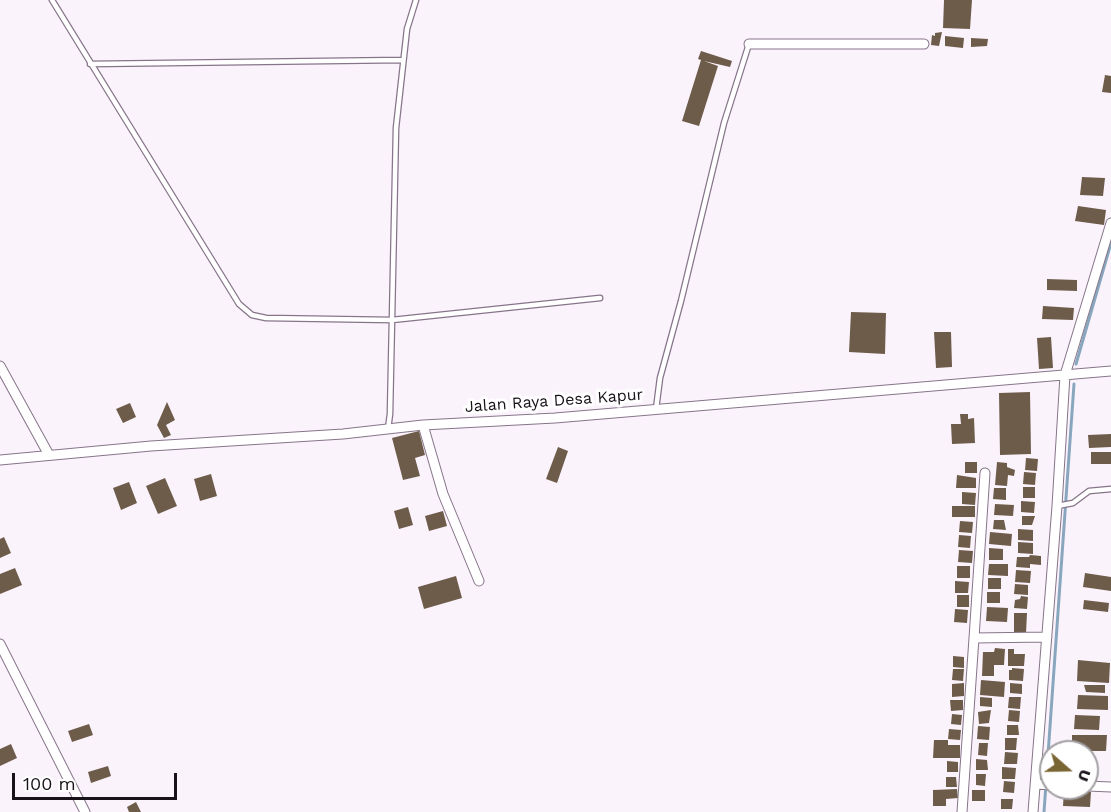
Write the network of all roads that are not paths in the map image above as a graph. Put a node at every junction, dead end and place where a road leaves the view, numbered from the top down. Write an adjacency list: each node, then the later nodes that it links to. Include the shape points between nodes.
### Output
1 (52, 0): 6 (lane)
2 (416, 0): 5 (lane, via 407,29)
3 (749, 44): 4 (street); 13 (lane, via 724,123 660,378)
4 (924, 44)
5 (404, 60): 6 (lane); 9 (lane, via 396,128)
6 (90, 64): 9 (lane, via 239,304 252,315 266,318)
7 (1111, 223): 12 (street)
8 (600, 298): 9 (lane)
9 (392, 320): 15 (lane)
10 (0, 366): 16 (street)
11 (1111, 371): 12 (street, Jalan Raya Desa Kapur)
12 (1065, 375): 13 (street, Jalan Raya Desa Kapur); 20 (street)
13 (656, 409): 14 (street, Jalan Raya Desa Kapur)
14 (423, 425): 15 (street, Jalan Raya Desa Kapur); 21 (street, via 443,494)
15 (388, 429): 16 (street, Jalan Raya Desa Kapur)
16 (49, 455): 17 (street, Jalan Raya Desa Kapur)
17 (0, 460)
18 (985, 473): 22 (street)
19 (1111, 489): 20 (lane, via 1089,491 1069,504)
20 (1058, 505): 23 (street)
21 (479, 581)
22 (974, 638): 23 (street); 28 (street)
23 (1047, 638): 25 (street)
24 (0, 644): 27 (street)
25 (1036, 784): 26 (street); 29 (street)
26 (1039, 784)
27 (85, 812)
28 (962, 812)
29 (1033, 812)

